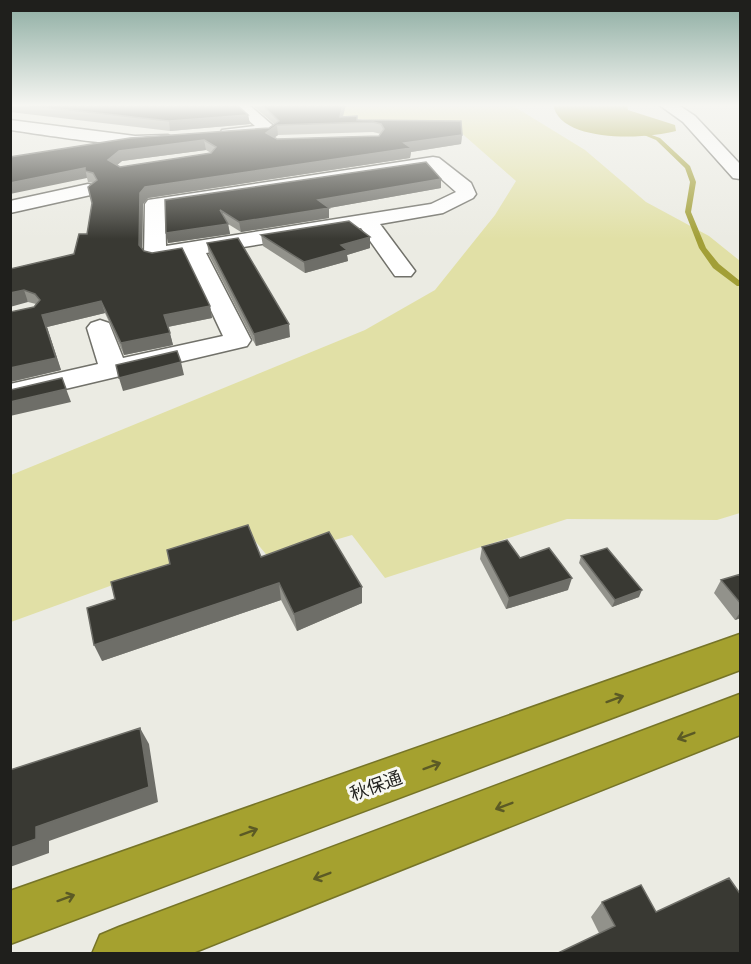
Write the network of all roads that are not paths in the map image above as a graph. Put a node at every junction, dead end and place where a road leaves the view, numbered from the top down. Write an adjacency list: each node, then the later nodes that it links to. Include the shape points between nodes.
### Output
1 (421, 149): 3 (street)
2 (717, 149): 4 (street)
3 (433, 162): 7 (street, via 466,194 436,209); 8 (street, via 155,204 155,255)
4 (741, 174)
5 (88, 190): 6 (street)
6 (10, 207)
7 (366, 220): 8 (street); 9 (street)
8 (193, 249): 11 (street, via 238,340)
9 (403, 271)
10 (100, 328): 11 (street)
11 (113, 369): 12 (street)
12 (10, 393)
13 (741, 652): 15 (highway, 秋保通, one-way to 13)
14 (741, 715): 16 (highway, one-way to 16)
15 (10, 918)
16 (119, 954)

